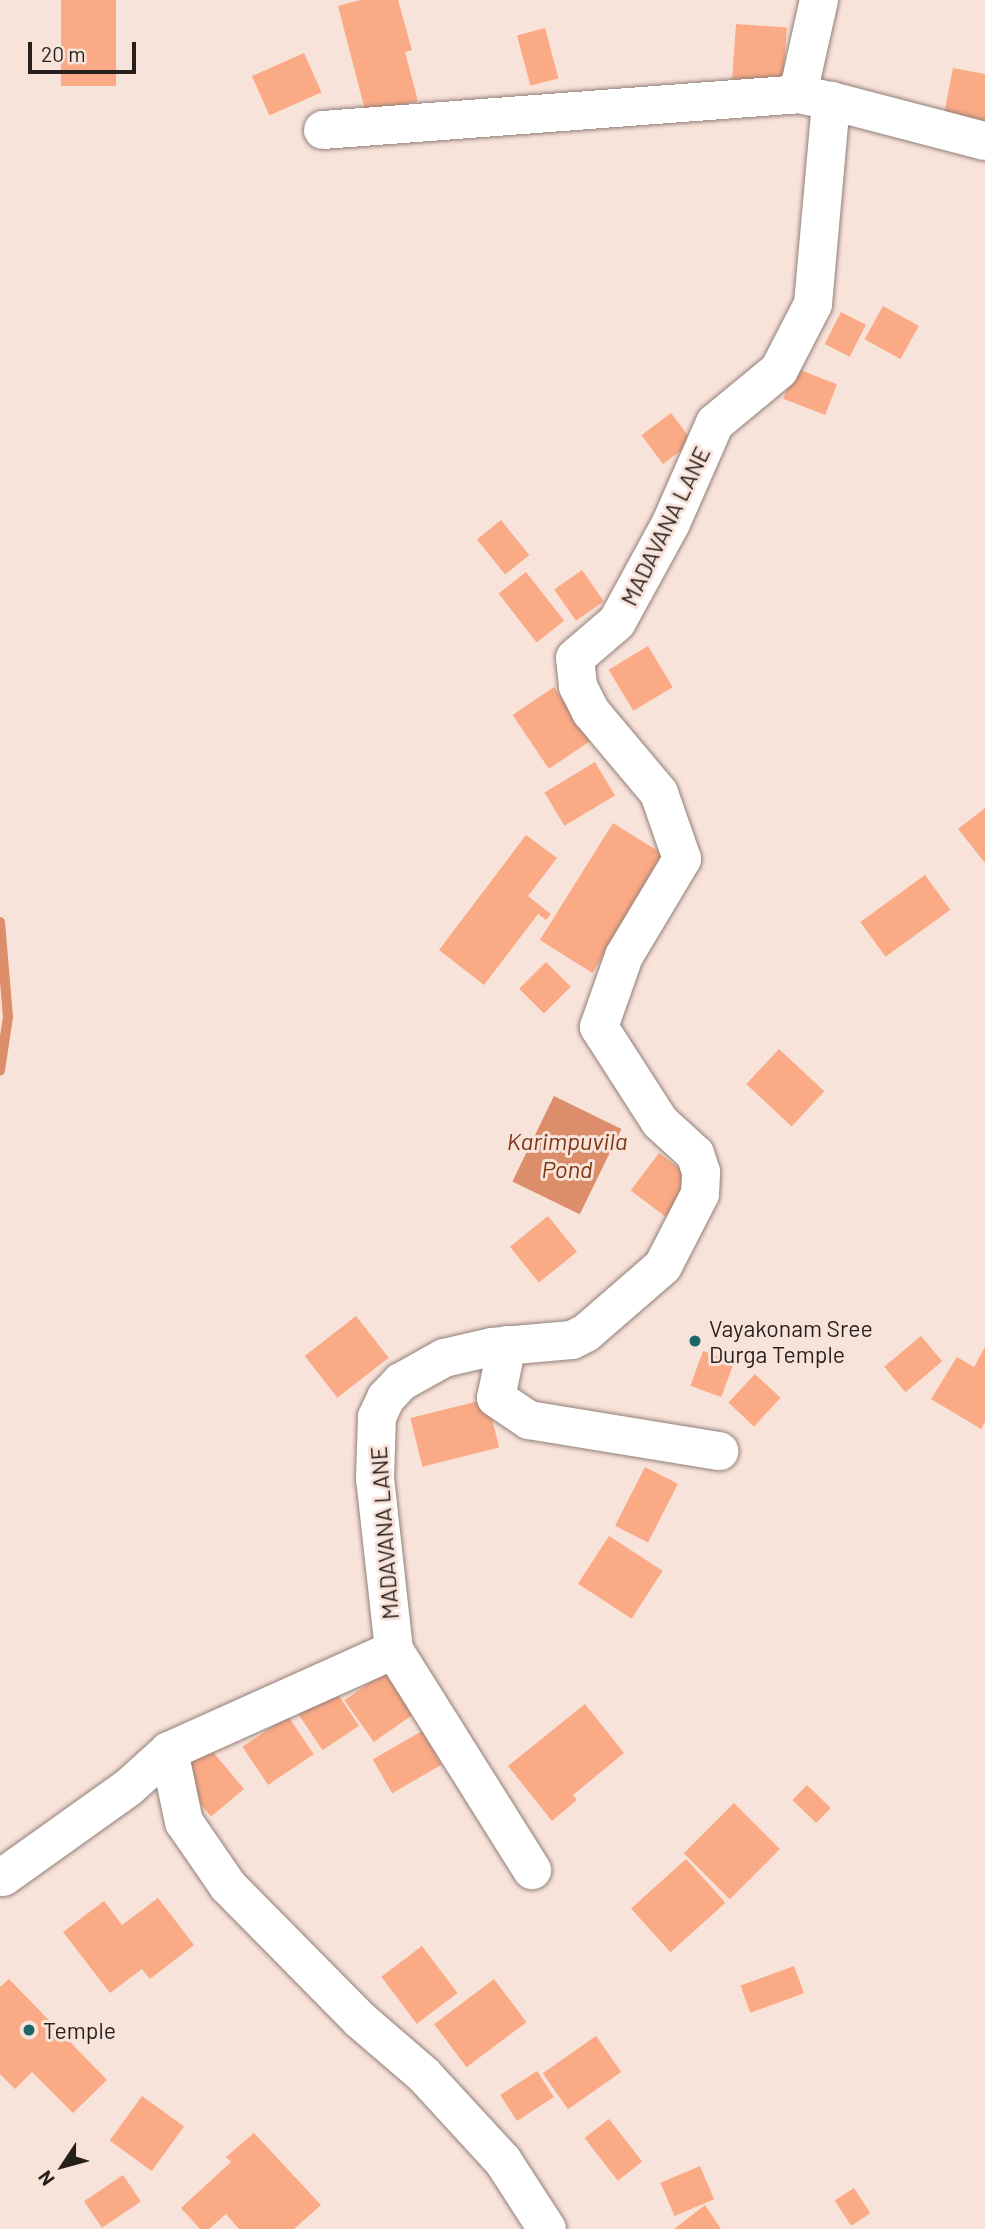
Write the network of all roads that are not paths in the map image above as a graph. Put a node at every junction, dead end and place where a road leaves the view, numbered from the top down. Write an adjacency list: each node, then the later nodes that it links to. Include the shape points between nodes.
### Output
1 (819, 0): 2 (street)
2 (814, 97): 3 (street); 4 (street); 5 (street, MADAVANA LANE, via 814,304 779,370 715,423 671,523 617,622 575,658 578,686 591,712 659,793 682,859 624,956 599,1027 660,1122 695,1154 701,1172 700,1194 663,1266 599,1325 572,1340)
3 (323, 130)
4 (985, 141)
5 (507, 1345): 6 (street, via 496,1398 529,1420); 7 (street, MADAVANA LANE, via 444,1358 401,1382 377,1417 375,1479)
6 (719, 1451)
7 (394, 1650): 8 (street, MADAVANA LANE); 9 (street)
8 (169, 1751): 10 (street, MADAVANA LANE, via 130,1787); 11 (street, via 184,1822 228,1886 359,2019 425,2075 503,2161)
9 (532, 1870)
10 (1, 1880)
11 (547, 2229)

